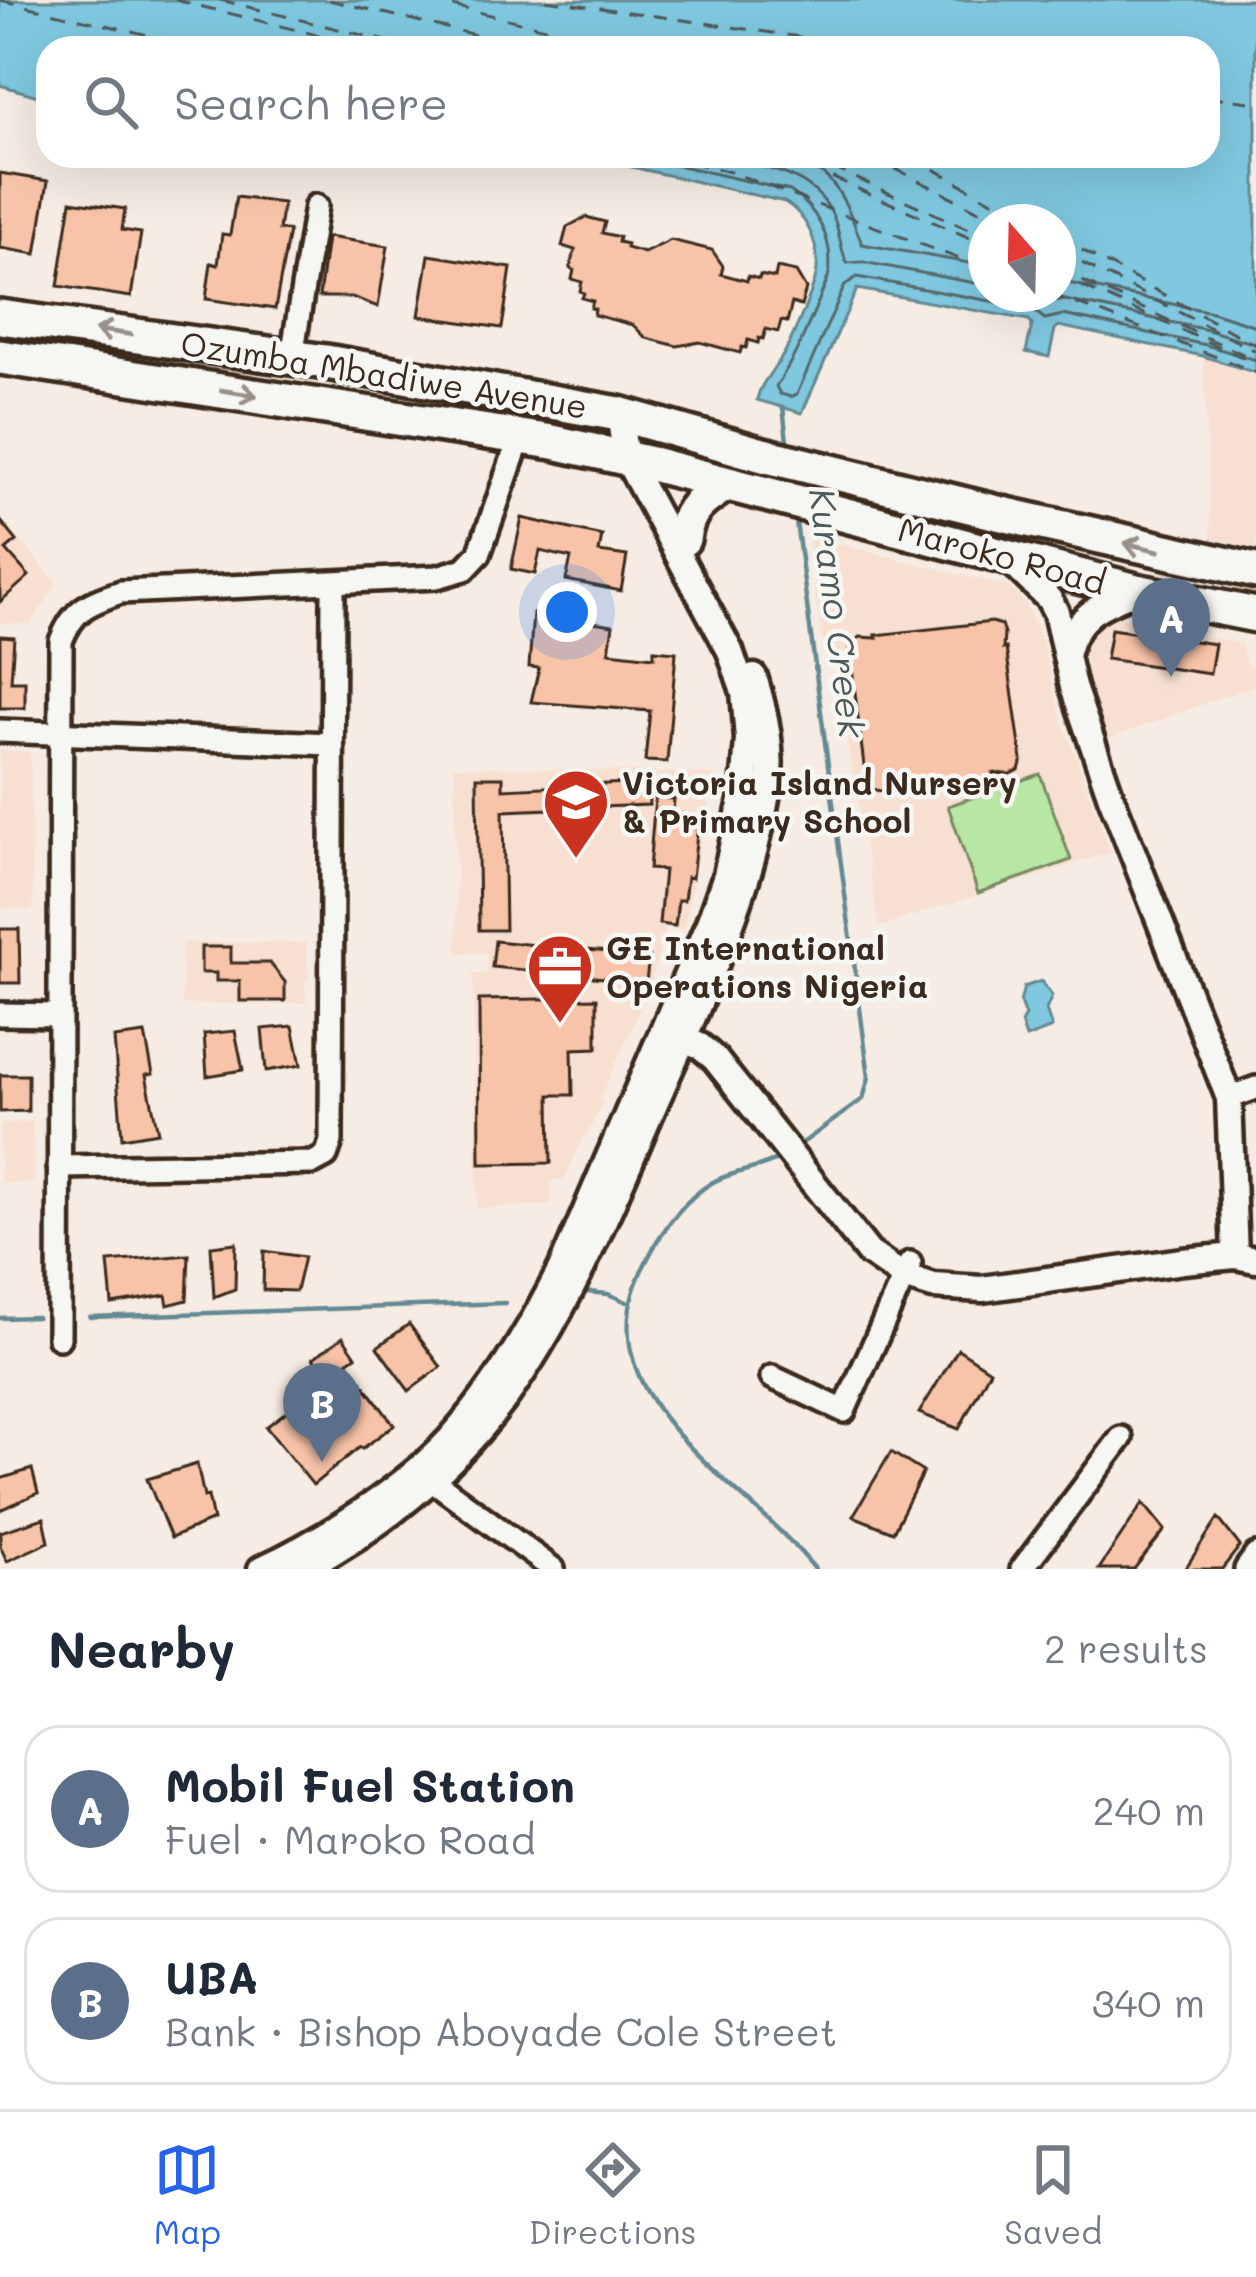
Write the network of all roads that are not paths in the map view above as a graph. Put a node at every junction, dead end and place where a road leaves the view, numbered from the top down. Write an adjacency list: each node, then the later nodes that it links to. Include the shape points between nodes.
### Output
1 (316, 206): 4 (street)
2 (0, 317): 4 (highway, Ozumba Mbadiwe Avenue, one-way to 2)
3 (0, 357): 5 (highway, Ozumba Mbadiwe Avenue)
4 (292, 357): 7 (highway, Ozumba Mbadiwe Avenue)
5 (40, 363): 6 (street); 9 (highway, Ozumba Mbadiwe Avenue, one-way to 9)
6 (0, 368)
7 (619, 414): 8 (highway, Ozumba Mbadiwe Avenue); 11 (street)
8 (653, 423): 10 (highway, Ozumba Mbadiwe Avenue); 11 (street)
9 (520, 437): 11 (highway, Ozumba Mbadiwe Avenue); 16 (street, via 478,554 465,569)
10 (763, 455): 15 (highway, Maroko Road, one-way to 10)
11 (639, 461): 12 (highway, Ozumba Mbadiwe Avenue); 13 (street); 25 (street, via 730,651 746,714 738,827)
12 (738, 487): 13 (highway, via 694,507); 14 (highway, Maroko Road)
13 (682, 539): 25 (street, via 742,646 769,746 754,850 725,937)
14 (1008, 559): 17 (highway, Maroko Road); 19 (street, via 1049,599)
15 (1256, 571)
16 (333, 584): 21 (street, via 121,592 90,603 70,620 62,641); 22 (street)
17 (1136, 591): 18 (highway, Maroko Road); 19 (street, via 1081,621)
18 (1251, 619)
19 (1067, 654): 27 (street, via 1111,797)
20 (0, 731): 21 (street)
21 (61, 733): 22 (street); 24 (street)
22 (332, 744): 28 (street, via 326,1156 314,1163)
23 (0, 1014): 24 (street)
24 (60, 1015): 28 (street)
25 (676, 1028): 30 (street, via 715,1059); 34 (street, via 580,1273 503,1400); 36 (street, via 562,1269 486,1392 449,1440 399,1484)
26 (1256, 1088): 27 (street)
27 (1229, 1098): 29 (street)
28 (59, 1167): 31 (street)
29 (1246, 1249): 30 (street, via 987,1277)
30 (907, 1270): 32 (street, via 844,1411)
31 (59, 1338)
32 (772, 1377)
33 (1121, 1438): 39 (street)
34 (431, 1479): 37 (street, via 390,1515); 38 (street)
35 (1256, 1555): 40 (street)
36 (261, 1569)
37 (302, 1569)
38 (553, 1569)
39 (1022, 1569)
40 (1246, 1569)

